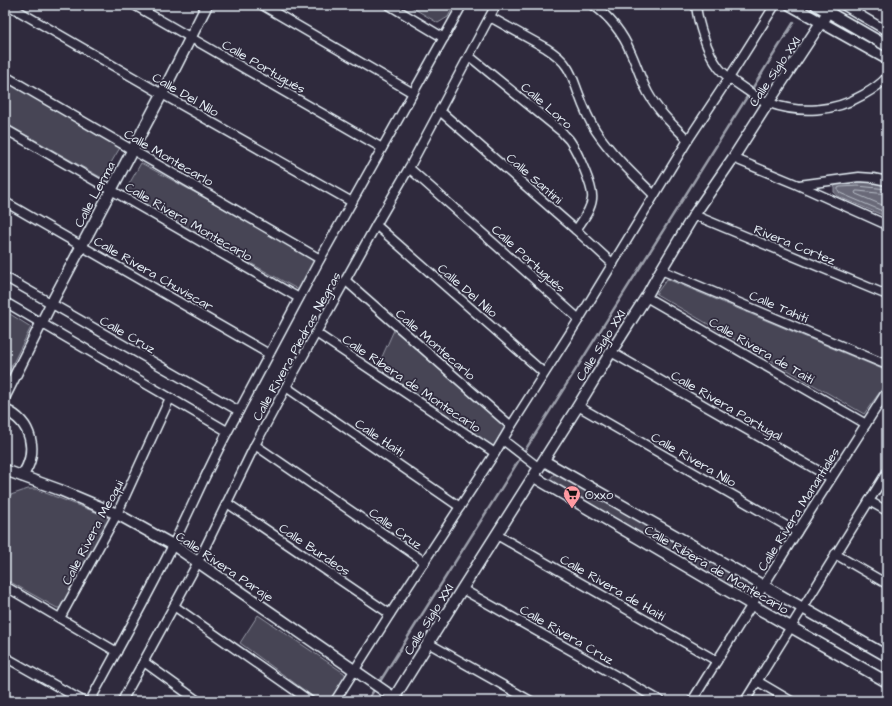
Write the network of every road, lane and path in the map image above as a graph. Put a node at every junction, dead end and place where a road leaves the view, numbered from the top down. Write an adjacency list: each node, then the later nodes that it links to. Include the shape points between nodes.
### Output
1 (8, 5): 27 (street, Calle Del Nilo)
2 (134, 5): 18 (street, Calle Portugués)
3 (262, 5): 26 (street)
4 (389, 5): 19 (street)
5 (462, 5): 19 (street, Calle Rivera Piedras Negras)
6 (496, 5): 15 (street, Calle Rivera Piedras Negras)
7 (593, 5): 31 (street, via 611,20 622,36 642,82 657,107)
8 (696, 5): 25 (street, via 706,44 719,68)
9 (775, 5): 25 (street)
10 (790, 5): 16 (street)
11 (816, 5): 14 (street)
12 (843, 5): 17 (street)
13 (203, 6): 18 (street, Calle Lerma)
14 (831, 9): 16 (street, Calle Siglo XXI); 20 (street)
15 (490, 17): 21 (street, Calle Rivera Piedras Negras); 39 (street, via 555,53 562,60 573,78 585,111 604,143)
16 (821, 23): 22 (street); 28 (street, Calle Siglo XXI)
17 (887, 30)
18 (190, 38): 27 (street, Calle Lerma); 32 (street, Calle Portugués)
19 (444, 38): 26 (street, Calle Rivera Piedras Negras)
20 (887, 46)
21 (469, 56): 29 (street, Calle Rivera Piedras Negras); 45 (street, Calle Loro, via 570,140 593,195 590,206)
22 (887, 59)
23 (5, 76): 33 (street, Calle Montecarlo)
24 (887, 77): 28 (street, via 873,90 857,99 819,110 785,108)
25 (729, 78): 28 (street); 31 (street)
26 (414, 93): 32 (street, Calle Rivera Piedras Negras)
27 (162, 94): 33 (street, Calle Lerma); 41 (street, Calle Del Nilo)
28 (764, 100): 34 (street, Calle Siglo XXI)
29 (440, 110): 35 (street, Calle Rivera Piedras Negras); 45 (street, Calle Santini)
30 (5, 129): 38 (street, Calle Rivera Montecarlo)
31 (688, 140): 39 (street)
32 (382, 148): 41 (street, Calle Rivera Piedras Negras)
33 (132, 149): 38 (street, Calle Lerma); 47 (street, Calle Montecarlo)
34 (733, 158): 37 (street); 42 (street, Calle Siglo XXI)
35 (409, 168): 43 (street, Calle Rivera Piedras Negras); 57 (street, Calle Portugués)
36 (887, 181): 37 (street, via 859,177)
37 (798, 185): 44 (street)
38 (111, 190): 46 (street, Calle Lerma); 54 (street, Calle Rivera Montecarlo)
39 (654, 195): 48 (street)
40 (5, 202): 46 (street, Calle Rivera Chuviscar)
41 (352, 202): 47 (street, Calle Rivera Piedras Negras)
42 (694, 215): 49 (street, Calle Siglo XXI); 52 (street, Rivera Cortez)
43 (376, 225): 51 (street, Calle Rivera Piedras Negras); 63 (street, Calle Del Nilo)
44 (887, 225)
45 (576, 230): 48 (street, Calle Santini)
46 (82, 245): 56 (street, Calle Lerma); 61 (street, Calle Rivera Chuviscar)
47 (320, 259): 54 (street, Calle Rivera Piedras Negras)
48 (613, 264): 57 (street)
49 (661, 270): 53 (street, Calle Siglo XXI); 62 (street, Calle Tahití)
50 (5, 277): 56 (street, Calle Cruz)
51 (345, 280): 59 (street, Calle Rivera Piedras Negras); 72 (street, Calle Montecarlo)
52 (887, 295)
53 (646, 297): 60 (street, Calle Siglo XXI); 71 (street, Calle Rivera de Taití)
54 (299, 298): 61 (street, Calle Rivera Piedras Negras)
55 (5, 302): 58 (street)
56 (51, 304): 58 (street, Calle Lerma); 70 (street, Calle Cruz)
57 (579, 319): 63 (street)
58 (42, 323): 66 (street, Calle Lerma); 67 (street)
59 (316, 333): 64 (street, Calle Rivera Piedras Negras); 76 (street, Calle Ribera de Montecarlo)
60 (611, 352): 68 (street, Calle Siglo XXI); 82 (street, Calle Rivera Portugal)
61 (269, 354): 70 (street, Calle Rivera Piedras Negras)
62 (887, 365)
63 (544, 373): 72 (street)
64 (286, 387): 75 (street, Calle Rivera Piedras Negras); 85 (street, Calle Haití)
65 (887, 391): 71 (street, Calle Rivera Manantiales)
66 (5, 396)
67 (170, 398): 73 (street); 87 (street, Calle Rivera Meoqui)
68 (578, 406): 77 (street, Calle Siglo XXI); 88 (street, Calle Rivera Nilo)
69 (5, 410): 80 (street, via 26,428 30,440 30,461)
70 (239, 411): 73 (street, Calle Rivera Piedras Negras)
71 (866, 424): 82 (street, Calle Rivera Manantiales)
72 (511, 426): 74 (street)
73 (227, 431): 90 (street, Calle Rivera Piedras Negras)
74 (503, 440): 76 (street); 77 (street)
75 (255, 446): 84 (street, Calle Rivera Piedras Negras); 93 (street, Calle Cruz)
76 (495, 453): 85 (street)
77 (537, 462): 81 (street, Calle Siglo XXI); 96 (street, Calle Ribera de Montecarlo)
78 (5, 470): 80 (street)
79 (887, 472): 83 (street)
80 (22, 476): 87 (street, Calle Rivera Paraje)
81 (534, 477): 89 (street, Calle Siglo XXI); 99 (street, Calle Ribera de Montecarlo)
82 (831, 478): 88 (street, Calle Rivera Manantiales)
83 (869, 501): 86 (street); 91 (street)
84 (227, 503): 92 (street, Calle Rivera Piedras Negras); 101 (street, Calle Burdeos)
85 (460, 507): 93 (street)
86 (887, 511)
87 (117, 514): 90 (street, Calle Rivera Paraje); 102 (street, Calle Rivera Meoqui)
88 (797, 532): 96 (street, Calle Rivera Manantiales)
89 (497, 535): 97 (street, Calle Siglo XXI); 108 (street, Calle Rivera de Haití)
90 (173, 545): 92 (street, Calle Rivera Paraje); 105 (street, Calle Rivera Piedras Negras)
91 (835, 554): 94 (street); 100 (street)
92 (198, 562): 98 (street, Calle Rivera Piedras Negras); 110 (street, Calle Rivera Paraje)
93 (424, 562): 101 (street)
94 (887, 584)
95 (5, 586): 102 (street)
96 (763, 586): 99 (street, Calle Rivera Manantiales); 100 (street, Calle Ribera de Montecarlo)
97 (462, 589): 104 (street, Calle Siglo XXI); 121 (street, Calle Rivera Cruz)
98 (174, 606): 109 (street, Calle Rivera Piedras Negras); 118 (street)
99 (752, 606): 103 (street, Calle Ribera de Montecarlo); 108 (street, Calle Rivera Manantiales)
100 (802, 608): 103 (street); 106 (street, Calle Ribera de Montecarlo)
101 (390, 614): 110 (street)
102 (60, 618): 105 (street)
103 (791, 627): 111 (street); 112 (street, Calle Ribera de Montecarlo)
104 (428, 643): 113 (street, Calle Siglo XXI); 120 (street)
105 (117, 652): 115 (street, Calle Rivera Piedras Negras)
106 (887, 656)
107 (5, 657): 114 (street)
108 (717, 661): 122 (street, Calle Rivera Manantiales)
109 (144, 662): 116 (street, Calle Rivera Piedras Negras); 117 (street)
110 (354, 670): 113 (street, Calle Rivera Paraje); 119 (street)
111 (757, 682): 123 (street); 124 (street)
112 (887, 682)
113 (395, 700)
114 (83, 701)
115 (90, 701)
116 (122, 701)
117 (198, 701)
118 (310, 701)
119 (335, 701)
120 (531, 701)
121 (661, 701)
122 (692, 701)
123 (745, 701)
124 (791, 701)

